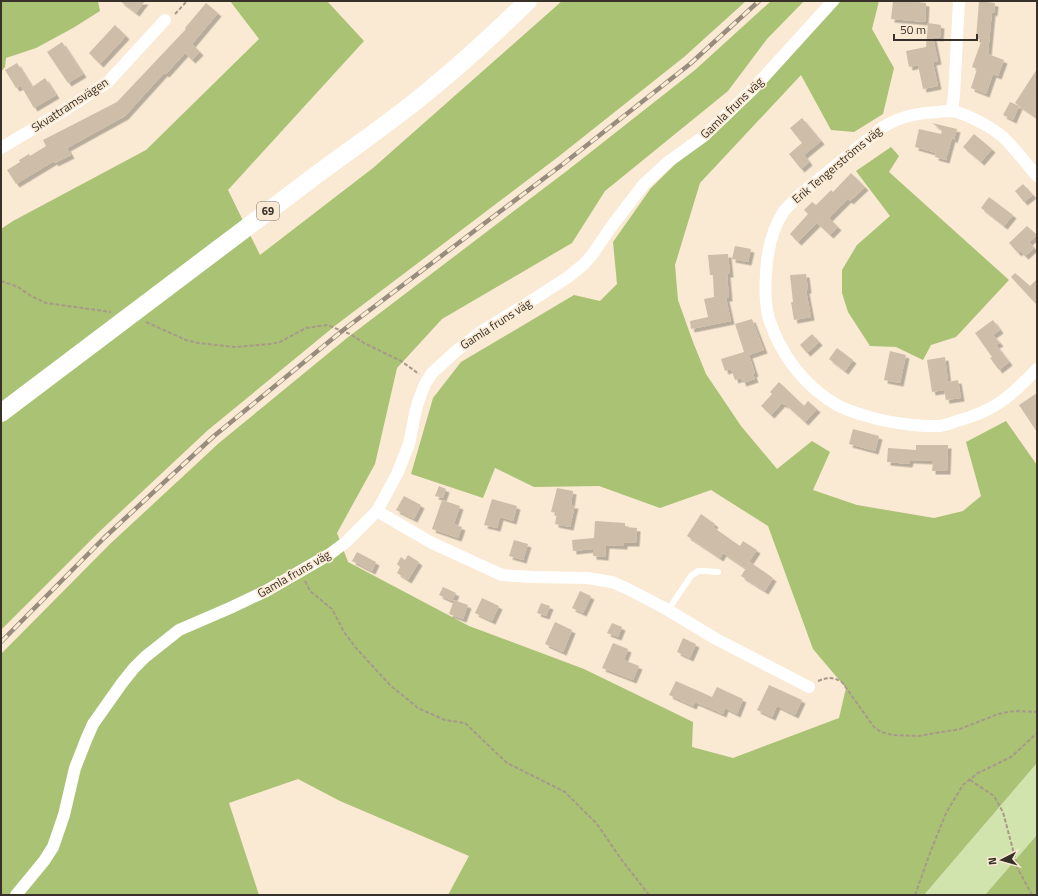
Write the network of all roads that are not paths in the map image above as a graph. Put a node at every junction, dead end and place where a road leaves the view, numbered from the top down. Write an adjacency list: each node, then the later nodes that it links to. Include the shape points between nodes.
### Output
1 (528, 1): 9 (main road, 69, via 433,88)
2 (833, 1): 10 (street, Gamla fruns väg, via 747,95 704,136 668,162 644,184 582,265 531,302 482,331 432,373 416,409 409,444 397,474)
3 (959, 1): 5 (street)
4 (165, 20): 6 (street, Skvattramsvägen, via 108,82)
5 (952, 111): 7 (street, Erik Tengerströms väg, via 969,117 1002,136); 8 (street, Erik Tengerströms väg, via 924,112 888,124 785,210 769,246 766,265 765,295 769,318 782,349 792,366 807,383 838,405 856,413 893,423 941,426 965,419 999,403)
6 (1, 148)
7 (1037, 176)
8 (1037, 369)
9 (1, 413)
10 (377, 511): 12 (street, via 432,543 502,575 587,578 612,582); 14 (street, Gamla fruns väg, via 330,554 266,591 179,630 134,668 93,724 76,768 53,847)
11 (718, 572): 12 (lane, via 698,571 691,576)
12 (668, 610): 13 (street, via 716,640)
13 (809, 688)
14 (16, 895)

